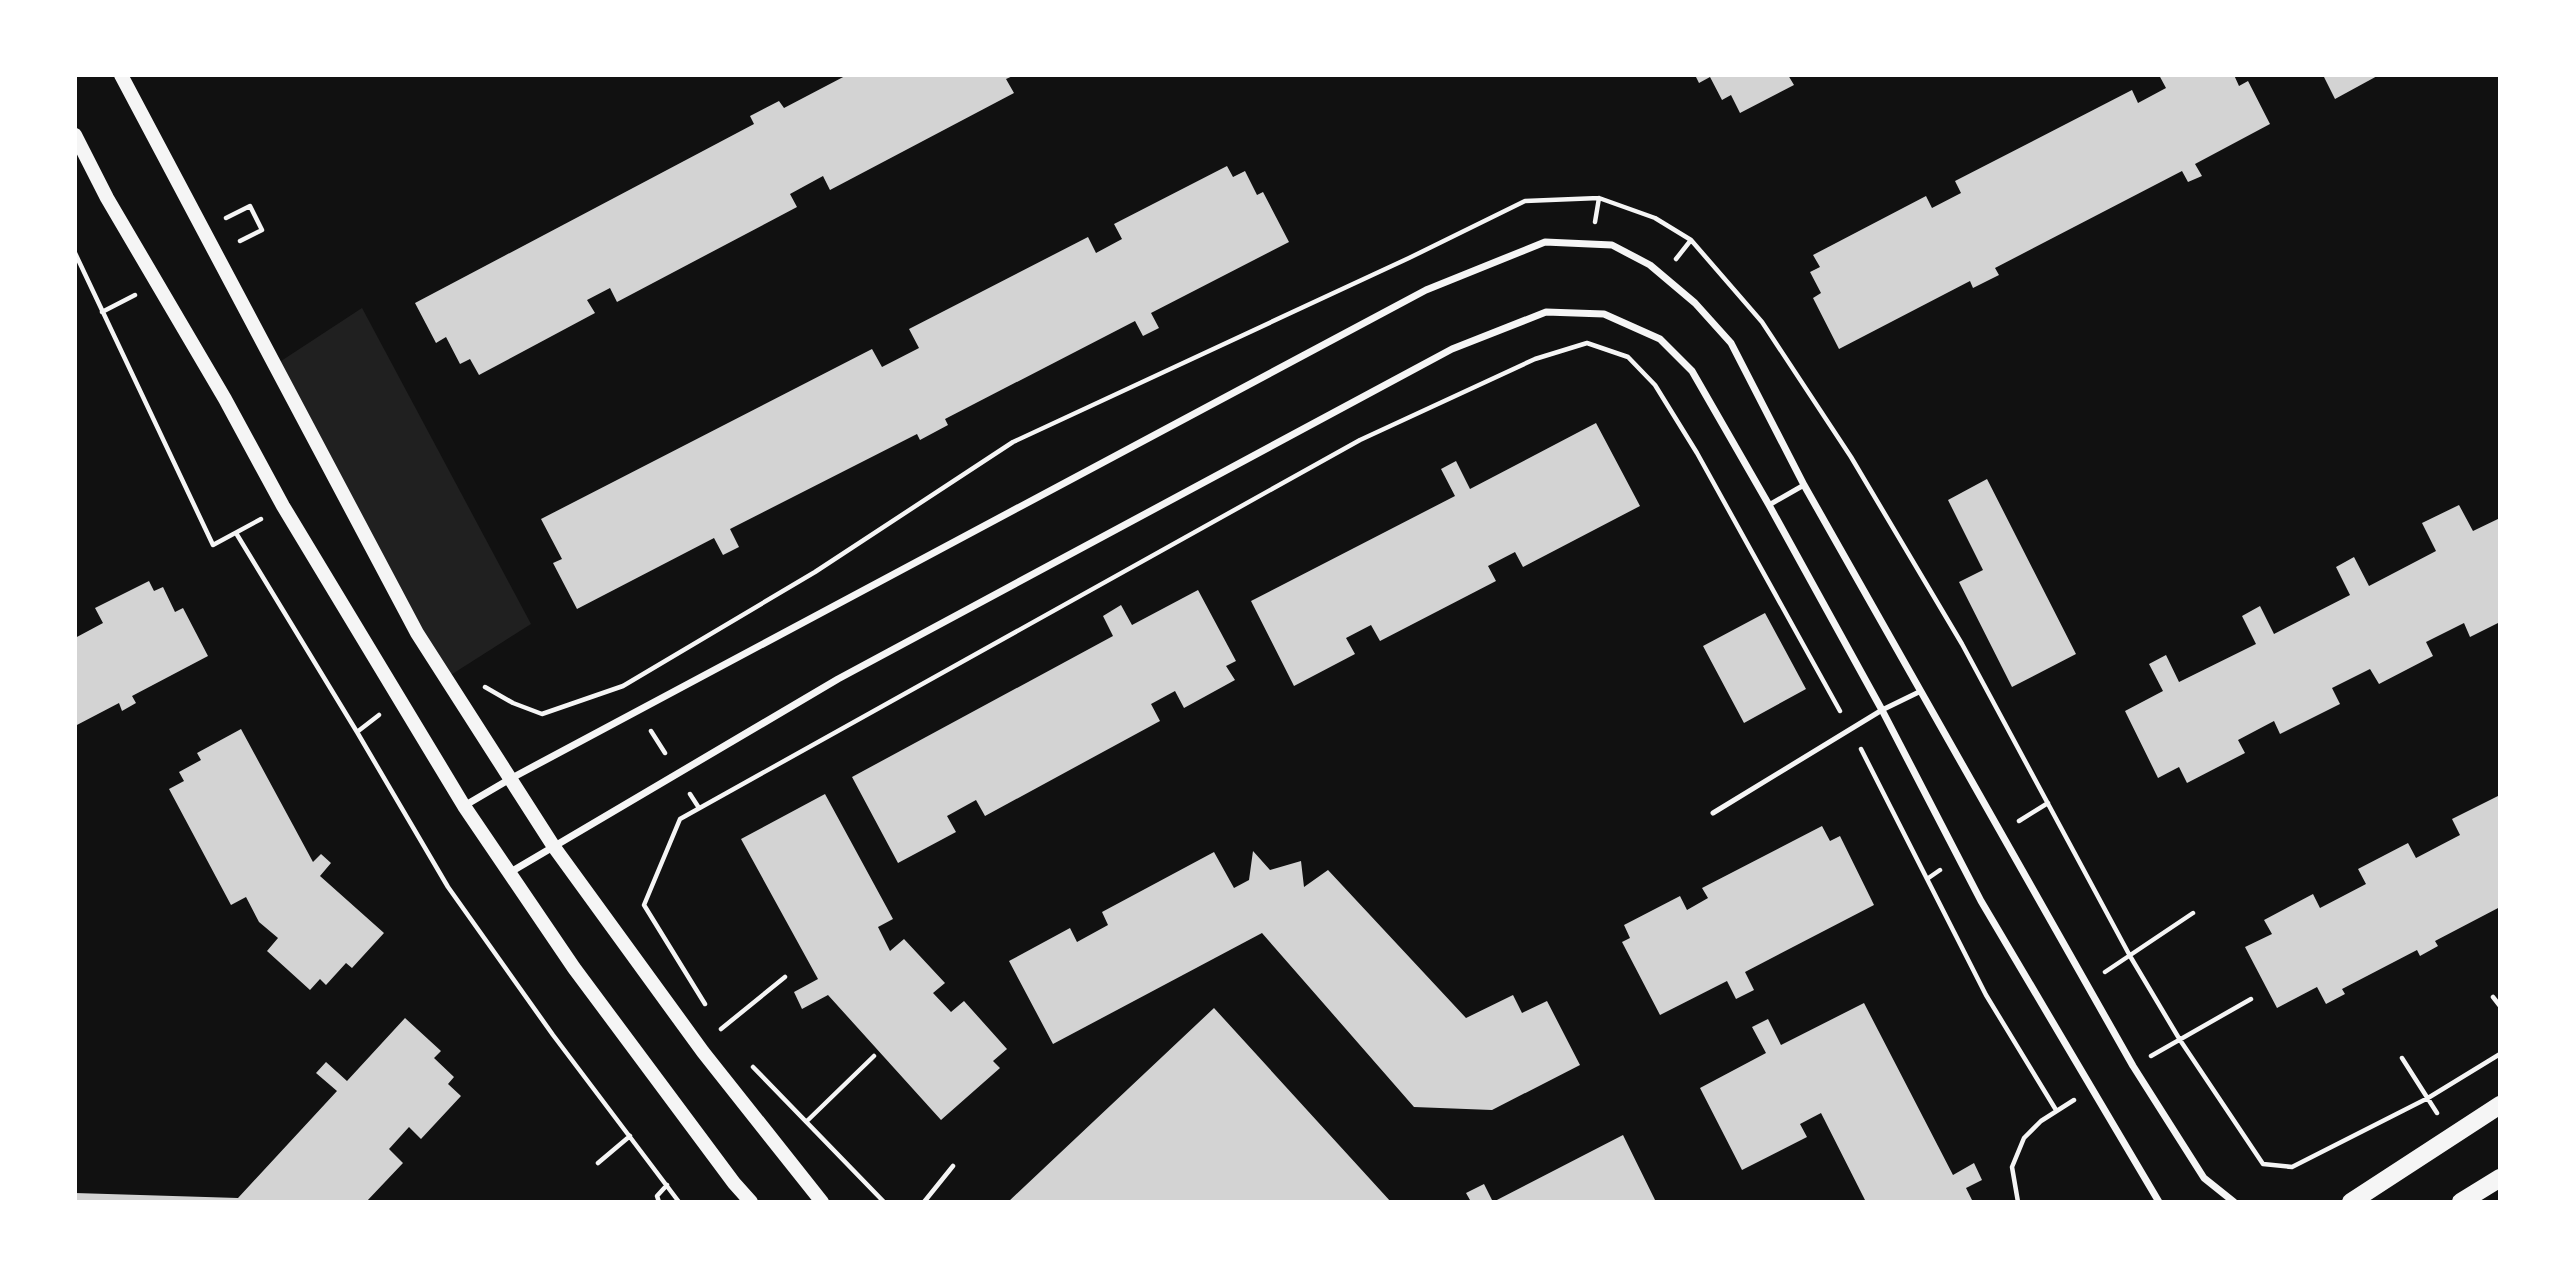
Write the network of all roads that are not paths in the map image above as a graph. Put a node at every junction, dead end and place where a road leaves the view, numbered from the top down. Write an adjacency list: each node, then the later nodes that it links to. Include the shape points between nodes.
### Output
1 (121, 75): 7 (main road, via 417,633)
2 (75, 135): 8 (main road, via 284,506)
3 (1804, 485): 4 (lane); 5 (street); 7 (street, via 1731,343 1695,303 1650,265 1612,245 1545,242 1426,290)
4 (1769, 505): 6 (street); 10 (street, via 1692,371 1660,339 1604,314 1546,312 1440,355 838,679)
5 (1921, 691): 6 (lane); 17 (street, via 2133,1066 2204,1178)
6 (1882, 710): 9 (lane); 16 (street, via 1981,901)
7 (510, 779): 8 (street); 10 (main road)
8 (464, 806): 11 (main road)
9 (1713, 813)
10 (554, 848): 11 (street); 15 (main road, via 703,1052)
11 (508, 873): 14 (main road)
12 (2500, 1105): 18 (main road)
13 (2500, 1178): 19 (main road)
14 (751, 1202)
15 (822, 1202)
16 (2159, 1202)
17 (2234, 1202)
18 (2351, 1202)
19 (2461, 1202)

